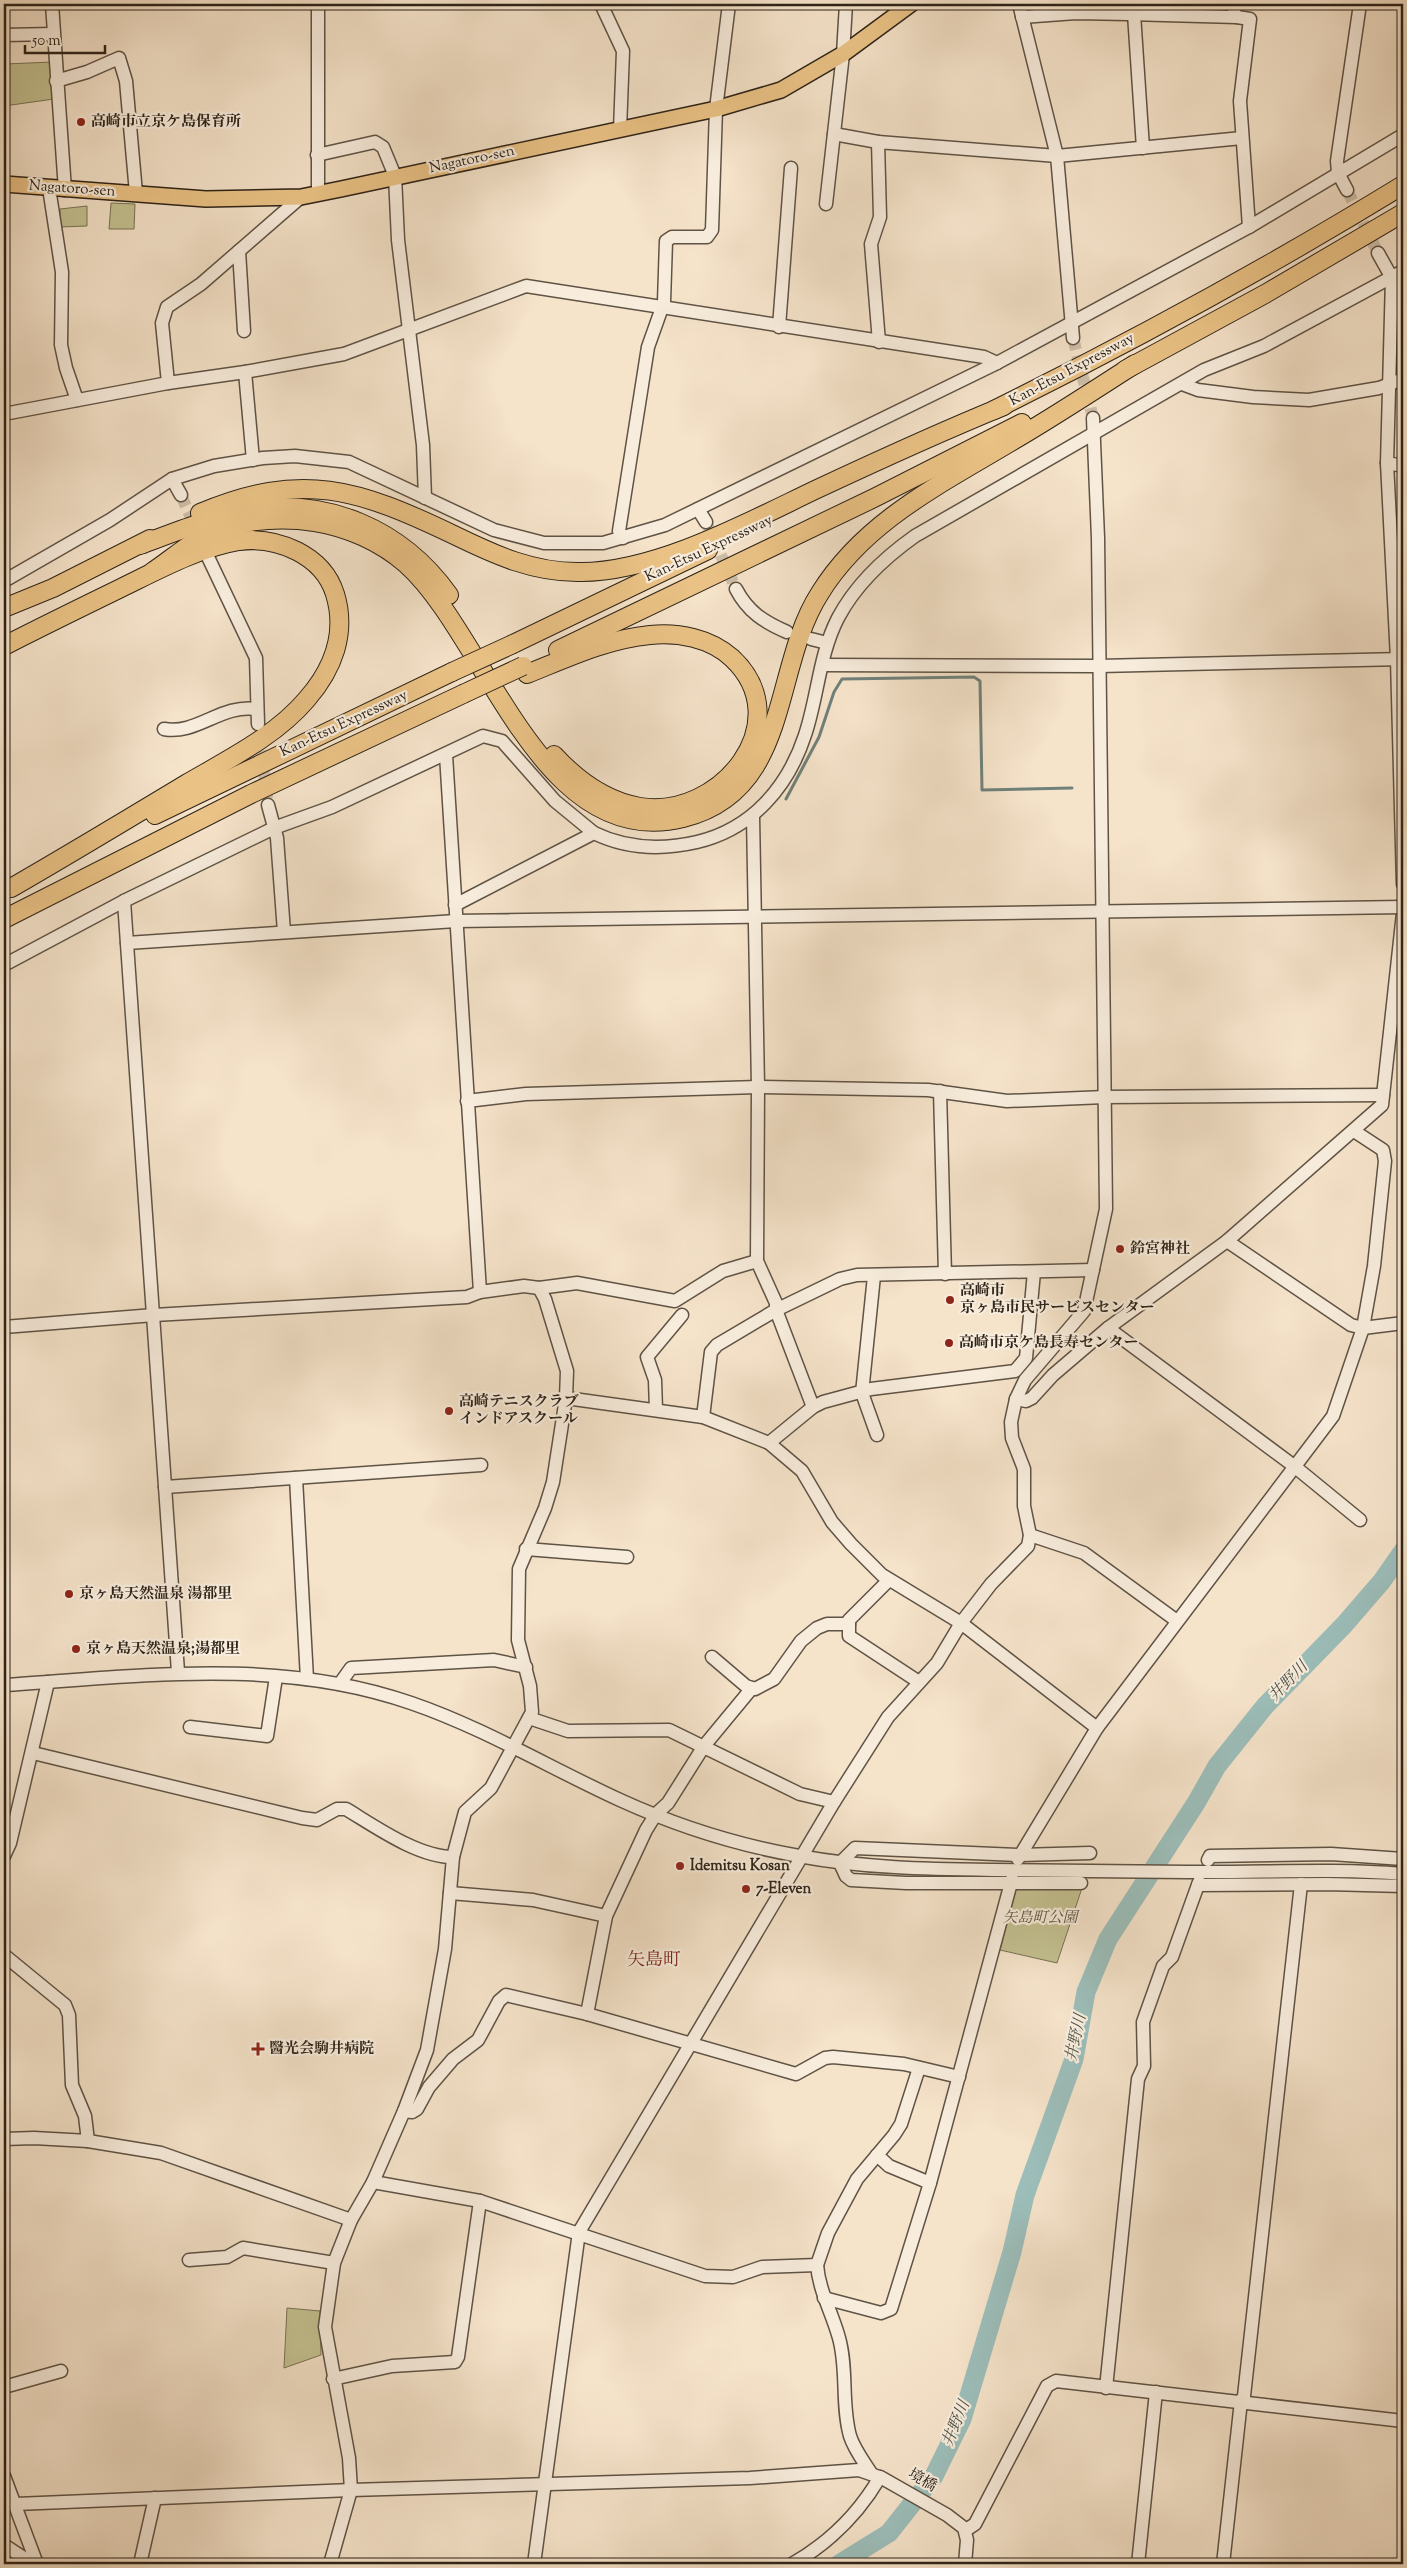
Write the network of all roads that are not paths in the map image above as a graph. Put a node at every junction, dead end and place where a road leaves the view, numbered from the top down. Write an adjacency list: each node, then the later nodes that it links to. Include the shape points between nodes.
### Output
1 (52, 4): 13 (street)
2 (318, 4): 24 (street)
3 (602, 4): 18 (street, via 623,51)
4 (729, 4): 17 (street)
5 (846, 4): 15 (street)
6 (911, 4): 15 (main road, Nagatoro-sen)
7 (1019, 4): 11 (street)
8 (1235, 4): 12 (street, via 1234,14)
9 (1360, 4): 27 (street, via 1337,161)
10 (1128, 10): 11 (street); 12 (street); 23 (street)
11 (1022, 17): 25 (street)
12 (1238, 17): 21 (street, via 1250,19 1240,101)
13 (53, 34): 14 (street); 16 (street)
14 (4, 35)
15 (843, 54): 17 (main road, Nagatoro-sen, via 782,90); 19 (street)
16 (56, 80): 32 (street); 34 (street, via 87,72 119,58 126,81)
17 (716, 109): 18 (main road, Nagatoro-sen); 43 (street, via 712,230 707,237 672,237 666,241 664,302)
18 (620, 130): 28 (main road, Nagatoro-sen)
19 (834, 134): 22 (street); 37 (street)
20 (1403, 135): 27 (street)
21 (1242, 138): 23 (street); 39 (street)
22 (878, 142): 25 (street); 49 (street, via 880,217 871,244)
23 (1143, 148): 25 (street)
24 (316, 154): 28 (street, via 375,142 383,147); 35 (street)
25 (1057, 156): 44 (street)
26 (791, 168): 45 (street)
27 (1338, 173): 33 (street); 39 (street)
28 (395, 176): 35 (main road, Nagatoro-sen); 46 (street)
29 (4, 184): 31 (main road, Nagatoro-sen)
30 (1403, 185): 58 (highway, Kan-Etsu Expressway, via 1251,274)
31 (49, 188): 32 (main road, Nagatoro-sen); 57 (street, via 62,272 62,345)
32 (64, 190): 34 (main road, Nagatoro-sen)
33 (1347, 190)
34 (136, 193): 36 (main road, Nagatoro-sen, via 206,199)
35 (318, 194): 36 (main road, Nagatoro-sen)
36 (301, 197): 40 (street)
37 (826, 204)
38 (1403, 213): 51 (highway, Kan-Etsu Expressway, via 1265,294)
39 (1249, 227): 44 (street)
40 (239, 251): 47 (street); 54 (street, via 167,307 162,324)
41 (1378, 253): 42 (street)
42 (1398, 275): 55 (street); 56 (street, via 1264,346 1204,370)
43 (661, 308): 45 (street); 46 (street, via 526,286); 70 (street, via 648,347 619,531)
44 (1070, 322): 48 (street); 50 (street)
45 (779, 327): 49 (street)
46 (408, 329): 52 (street, via 344,354); 67 (street, via 423,445)
47 (244, 331)
48 (1073, 338)
49 (879, 342): 50 (street, via 984,357)
50 (997, 363): 68 (street)
51 (1135, 364): 73 (highway, via 897,512 867,535 848,554 816,598 796,644 772,734 753,770 735,791 712,808 677,820 639,820 617,815 597,806 564,782 514,722 436,598 405,564 367,539 325,524 302,520 254,522 212,532); 88 (highway, Kan-Etsu Expressway, via 874,498)
52 (245, 372): 54 (street); 62 (street)
53 (1403, 379): 55 (street)
54 (168, 382): 57 (street)
55 (1388, 383): 56 (street, via 1378,388 1309,400 1253,397 1198,390); 63 (street)
56 (1182, 384): 61 (street)
57 (77, 400): 59 (street)
58 (1004, 406): 71 (highway, via 931,435 697,543 632,566 606,571 558,571 516,563 390,505 346,492 321,490 268,491 242,497 197,514); 98 (highway, Kan-Etsu Expressway, bridge, via 242,772)
59 (4, 414)
60 (1093, 418): 61 (street)
61 (1095, 434): 83 (street, via 915,536 891,553 853,594); 87 (street)
62 (253, 460): 65 (street, via 214,466); 67 (street, via 295,456 349,462)
63 (1387, 463): 64 (street); 85 (street)
64 (1403, 466)
65 (172, 479): 66 (street); 74 (street, via 110,520)
66 (181, 495)
67 (425, 498): 70 (street, via 494,530 544,543 584,545)
68 (698, 509): 69 (street); 70 (street, via 665,525)
69 (706, 522)
70 (623, 538)
71 (140, 545): 75 (highway); 88 (highway, via 226,515 284,507 338,514 376,530 413,554 446,591 522,715 555,756 582,781 624,803 658,808 690,802 706,795 736,770 754,739 757,709 747,676 724,651 693,638 673,634 626,639)
72 (208, 556): 89 (street, via 256,658)
73 (152, 572): 78 (highway); 98 (highway, via 201,552 241,541 279,544 296,550 325,574 334,590 340,626 330,666 305,702 270,732)
74 (4, 581)
75 (53, 588): 77 (highway); 79 (highway)
76 (736, 589): 80 (street, via 753,613)
77 (4, 608)
78 (65, 614): 81 (highway); 84 (highway)
79 (4, 620)
80 (787, 632)
81 (4, 636)
82 (811, 639): 83 (street)
83 (826, 643): 86 (street)
84 (4, 646)
85 (1400, 659): 87 (street); 97 (street)
86 (822, 665): 87 (street); 94 (street, via 805,735 791,768 775,793)
87 (1099, 666): 102 (street)
88 (525, 670): 105 (highway, Kan-Etsu Expressway, bridge, via 251,794)
89 (256, 709): 90 (street); 91 (street, via 242,707 178,731)
90 (258, 724)
91 (164, 729)
92 (446, 754): 95 (street, via 332,807); 96 (street, via 483,736 502,741 555,801); 100 (street)
93 (268, 805): 95 (street)
94 (753, 817): 96 (street, via 710,838 678,846 644,848); 104 (street)
95 (274, 828): 99 (street); 107 (street, via 278,838)
96 (594, 833): 100 (street)
97 (1403, 884)
98 (8, 890)
99 (124, 901): 108 (street); 109 (street)
100 (455, 905): 106 (street)
101 (1403, 907): 102 (street)
102 (1102, 912): 104 (street); 113 (street)
103 (1403, 913): 112 (street)
104 (755, 917): 106 (street); 110 (street)
105 (4, 919)
106 (456, 921): 107 (street); 114 (street)
107 (284, 932): 108 (street)
108 (127, 943): 125 (street)
109 (4, 965)
110 (758, 1088): 111 (street); 114 (street, via 526,1094); 117 (street)
111 (940, 1091): 113 (street, via 1007,1101); 120 (street)
112 (1383, 1095): 113 (street); 115 (street, via 1382,1105)
113 (1105, 1097): 118 (street, via 1106,1209)
114 (468, 1101): 123 (street)
115 (1354, 1130): 116 (street); 130 (street, via 1383,1150 1385,1161 1374,1266)
116 (1227, 1241): 129 (street); 130 (street, via 1351,1325)
117 (757, 1261): 122 (street, via 723,1271 675,1300 577,1283); 124 (street, via 776,1303)
118 (1093, 1270): 119 (street); 133 (street, via 1084,1311 1025,1380)
119 (1034, 1272): 120 (street); 131 (street, via 1026,1358 1015,1371 871,1389)
120 (945, 1274): 121 (street)
121 (874, 1276): 124 (street, via 840,1279); 131 (street)
122 (539, 1288): 123 (street, via 524,1286); 132 (street, via 567,1371)
123 (480, 1292): 125 (street, via 467,1297)
124 (776, 1310): 134 (street); 136 (street, via 717,1345 711,1352)
125 (154, 1315): 128 (street); 142 (street)
126 (682, 1315): 135 (street, via 647,1357 655,1380)
127 (1403, 1323): 130 (street)
128 (4, 1327)
129 (1108, 1328): 133 (street, via 1053,1375 1032,1398 1026,1401); 140 (street)
130 (1363, 1328): 140 (street, via 1333,1416)
131 (862, 1393): 134 (street); 137 (street)
132 (566, 1398): 135 (street); 145 (street, via 553,1482)
133 (1016, 1399): 144 (street, via 1011,1422 1012,1438 1024,1470 1024,1506)
134 (813, 1407): 138 (street)
135 (656, 1410): 136 (street)
136 (703, 1417): 138 (street)
137 (877, 1435)
138 (769, 1443): 147 (street, via 802,1471 832,1522 850,1544)
139 (481, 1466): 141 (street)
140 (1294, 1466): 143 (street); 148 (street)
141 (296, 1478): 142 (street); 155 (street)
142 (165, 1487): 153 (street)
143 (1360, 1520)
144 (1030, 1535): 148 (street, via 1084,1553); 149 (street, via 1024,1552 991,1584)
145 (526, 1549): 146 (street); 152 (street, via 519,1569 518,1640)
146 (627, 1557)
147 (889, 1580): 149 (street); 150 (street, via 849,1620)
148 (1177, 1621): 163 (street)
149 (961, 1623): 158 (street, via 937,1663); 163 (street)
150 (849, 1624): 158 (street, via 849,1636); 160 (street, via 827,1624 818,1628 801,1641 774,1679)
151 (712, 1658): 160 (street)
152 (526, 1668): 157 (street, via 494,1660 351,1668); 161 (street, via 531,1691)
153 (178, 1672): 154 (street); 156 (street)
154 (276, 1677): 155 (street); 162 (street, via 267,1736)
155 (307, 1679): 157 (street)
156 (48, 1682): 159 (street); 166 (street)
157 (341, 1682): 165 (street, via 457,1720)
158 (919, 1682): 167 (street, via 888,1717)
159 (4, 1685)
160 (752, 1688): 164 (street)
161 (530, 1718): 164 (street, via 568,1731 668,1730); 165 (street)
162 (190, 1727)
163 (1097, 1728): 173 (street)
164 (704, 1746): 167 (street, via 800,1794); 168 (street, via 668,1803)
165 (513, 1747): 168 (street, via 623,1802); 171 (street, via 491,1788 465,1812)
166 (33, 1753): 170 (street); 171 (street, via 302,1818 316,1820 337,1809 346,1810 423,1850 439,1857)
167 (834, 1802): 172 (street)
168 (656, 1814): 172 (street, via 710,1835); 183 (street)
169 (1090, 1853): 173 (street)
170 (4, 1856)
171 (453, 1857): 182 (street)
172 (802, 1857): 176 (street); 186 (street)
173 (1019, 1857): 176 (street, via 855,1848)
174 (1403, 1859): 175 (street, via 1331,1854 1210,1856)
175 (1208, 1860)
176 (840, 1864): 177 (street, via 928,1869 1102,1872 1330,1870); 178 (street, via 851,1880 906,1883)
177 (1403, 1874)
178 (1012, 1881): 179 (street); 188 (street)
179 (1080, 1883)
180 (1301, 1884): 181 (street); 205 (street, via 1198,1884 1172,1957 1163,1966 1143,2022 1144,2066 1138,2079); 207 (street)
181 (1403, 1886)
182 (450, 1893): 183 (street, via 533,1900); 189 (street, via 445,1948 427,2050)
183 (606, 1916): 185 (street)
184 (4, 1955): 191 (street, via 65,2005 69,2015 72,2085 85,2116)
185 (587, 2014): 186 (street); 189 (street, via 510,1996 502,1997 478,2040 453,2059 429,2088 417,2110)
186 (690, 2045): 187 (street, via 796,2074 833,2057); 197 (street)
187 (919, 2068): 188 (street); 192 (street, via 901,2124)
188 (959, 2076): 194 (street)
189 (404, 2112): 193 (street)
190 (4, 2139): 191 (street)
191 (88, 2140): 196 (street, via 161,2153)
192 (877, 2155): 194 (street, via 889,2166); 200 (street, via 857,2179 828,2234)
193 (373, 2182): 195 (street); 196 (street)
194 (930, 2183): 201 (street, via 891,2309 881,2313)
195 (480, 2200): 197 (street); 203 (street, via 455,2362 392,2366)
196 (351, 2220): 199 (street)
197 (579, 2232): 200 (street, via 706,2276 734,2277 762,2267); 211 (street)
198 (189, 2260): 199 (street, via 227,2257 243,2248)
199 (334, 2263): 203 (street, via 324,2327)
200 (817, 2265): 201 (street)
201 (824, 2298): 210 (street, via 843,2357 845,2410 850,2438)
202 (61, 2371): 204 (street)
203 (333, 2379): 212 (street, via 349,2458)
204 (4, 2387)
205 (1106, 2388): 206 (street); 215 (street, via 1056,2381 1047,2386 975,2524)
206 (1156, 2392): 207 (street); 224 (street)
207 (1241, 2401): 208 (street); 225 (street)
208 (1403, 2421)
209 (4, 2476): 214 (street)
210 (878, 2476): 211 (street, via 854,2470 750,2478); 215 (street, 境橋, via 945,2514); 222 (street, via 860,2507 831,2538)
211 (545, 2484): 212 (street); 221 (street)
212 (351, 2490): 213 (street); 220 (street)
213 (155, 2498): 214 (street); 219 (street)
214 (16, 2504): 218 (street)
215 (966, 2530): 223 (street)
216 (4, 2544): 217 (street)
217 (33, 2564)
218 (38, 2564)
219 (140, 2564)
220 (330, 2564)
221 (534, 2564)
222 (792, 2564)
223 (964, 2564)
224 (1138, 2564)
225 (1223, 2564)

